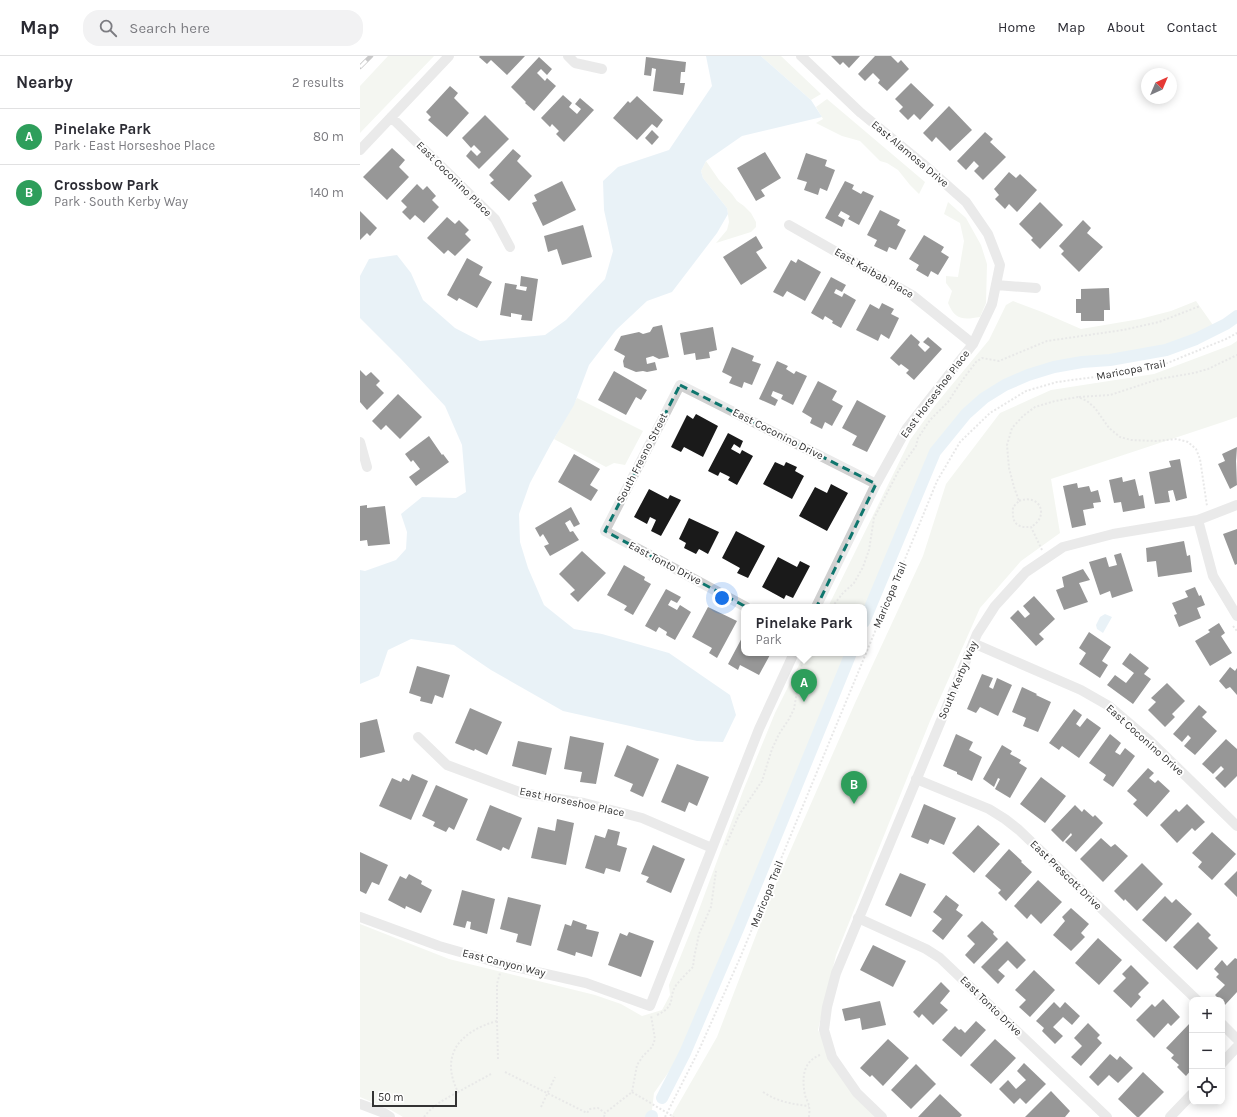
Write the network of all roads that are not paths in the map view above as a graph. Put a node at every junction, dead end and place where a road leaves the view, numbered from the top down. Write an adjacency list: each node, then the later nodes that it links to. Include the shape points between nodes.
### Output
1 (449, 56): 5 (street)
2 (568, 56): 4 (street, via 575,64)
3 (801, 56): 9 (street, East Alamosa Drive, via 861,113 966,202 988,234)
4 (602, 69)
5 (391, 117): 6 (street); 8 (street, East Coconino Place, via 495,219)
6 (360, 150)
7 (789, 225): 12 (street, East Kaibab Place, via 912,295)
8 (510, 247)
9 (1000, 265): 10 (street, East Horseshoe Place)
10 (996, 285): 11 (street); 12 (street, East Horseshoe Place, via 992,304)
11 (1036, 288)
12 (973, 344): 16 (street, East Horseshoe Place, via 906,428)
13 (680, 385): 16 (street, East Coconino Drive); 19 (street, South Fresno Street)
14 (360, 442): 15 (street)
15 (367, 467)
16 (876, 484): 21 (street, East Horseshoe Place)
17 (1237, 505): 18 (street, South Kerby Way)
18 (1198, 520): 22 (street, via 1213,576); 23 (street, South Kerby Way, via 1113,534 1063,547 1026,572 995,606)
19 (605, 531): 20 (street, East Tonto Drive)
20 (741, 604)
21 (817, 604)
22 (1233, 619)
23 (973, 643): 26 (street, South Kerby Way); 27 (street, East Coconino Drive, via 1081,690 1109,706 1149,740)
24 (793, 656): 28 (street, via 759,729)
25 (418, 737): 28 (street, East Horseshoe Place, via 447,765 522,793 642,818)
26 (916, 779): 30 (street, South Kerby Way); 31 (street, East Prescott Drive, via 989,809 1019,830)
27 (1237, 826)
28 (712, 848): 29 (street, East Canyon Way, via 650,1006 586,983 502,964 439,946)
29 (360, 917)
30 (858, 918): 39 (street, South Kerby Way, via 836,973 824,1030 832,1057 857,1093); 40 (street, East Tonto Drive, via 940,958)
31 (1194, 997)
32 (1225, 1027): 33 (street)
33 (1237, 1039)
34 (1237, 1047): 35 (street)
35 (1225, 1060)
36 (1189, 1097): 41 (street)
37 (360, 1104): 38 (street)
38 (390, 1117)
39 (882, 1117)
40 (1107, 1117)
41 (1170, 1117)

